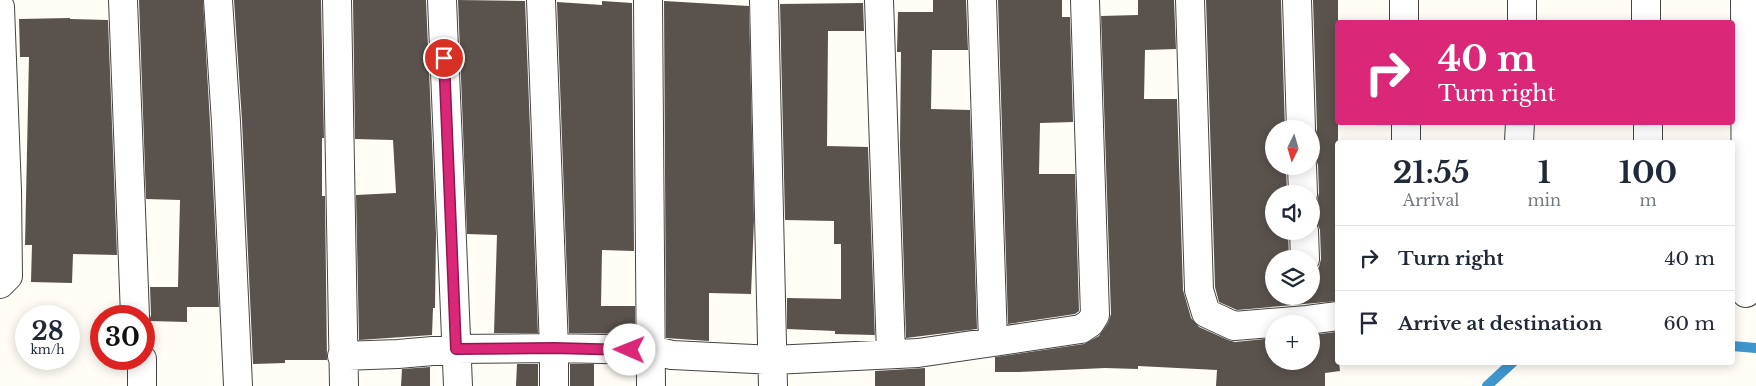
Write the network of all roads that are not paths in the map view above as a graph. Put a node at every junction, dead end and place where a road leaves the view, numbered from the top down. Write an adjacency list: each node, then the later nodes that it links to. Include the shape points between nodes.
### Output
1 (123, 0): 32 (street)
2 (218, 0): 44 (street)
3 (337, 0): 40 (street)
4 (442, 0): 37 (street)
5 (541, 0): 36 (street)
6 (648, 0): 38 (street)
7 (764, 0): 42 (street)
8 (879, 0): 39 (street)
9 (982, 0): 35 (street)
10 (1085, 0): 35 (street, via 1095,314 1081,329)
11 (1190, 0): 33 (street, via 1199,290 1206,312 1234,326)
12 (1298, 0): 22 (street)
13 (1404, 0): 18 (street)
14 (1522, 0): 19 (street)
15 (1646, 0): 20 (street)
16 (1745, 0): 31 (street)
17 (0, 7): 21 (street)
18 (1404, 20)
19 (1522, 20)
20 (1646, 20)
21 (2, 89): 29 (street)
22 (1301, 120)
23 (1406, 125): 26 (street)
24 (1520, 125): 27 (street)
25 (1648, 125): 28 (street)
26 (1406, 140)
27 (1520, 140)
28 (1648, 140)
29 (4, 191): 30 (street, via 8,276)
30 (0, 284)
31 (1745, 294)
32 (135, 305)
33 (1307, 308): 34 (street)
34 (1335, 315)
35 (993, 342): 39 (street)
36 (554, 348): 37 (street); 38 (street); 47 (street)
37 (456, 349): 40 (street); 46 (street)
38 (650, 350): 42 (street); 48 (street)
39 (891, 354): 42 (street)
40 (342, 356): 45 (street)
41 (142, 370): 43 (street)
42 (773, 373)
43 (142, 386)
44 (238, 386)
45 (344, 386)
46 (458, 386)
47 (554, 386)
48 (651, 386)

